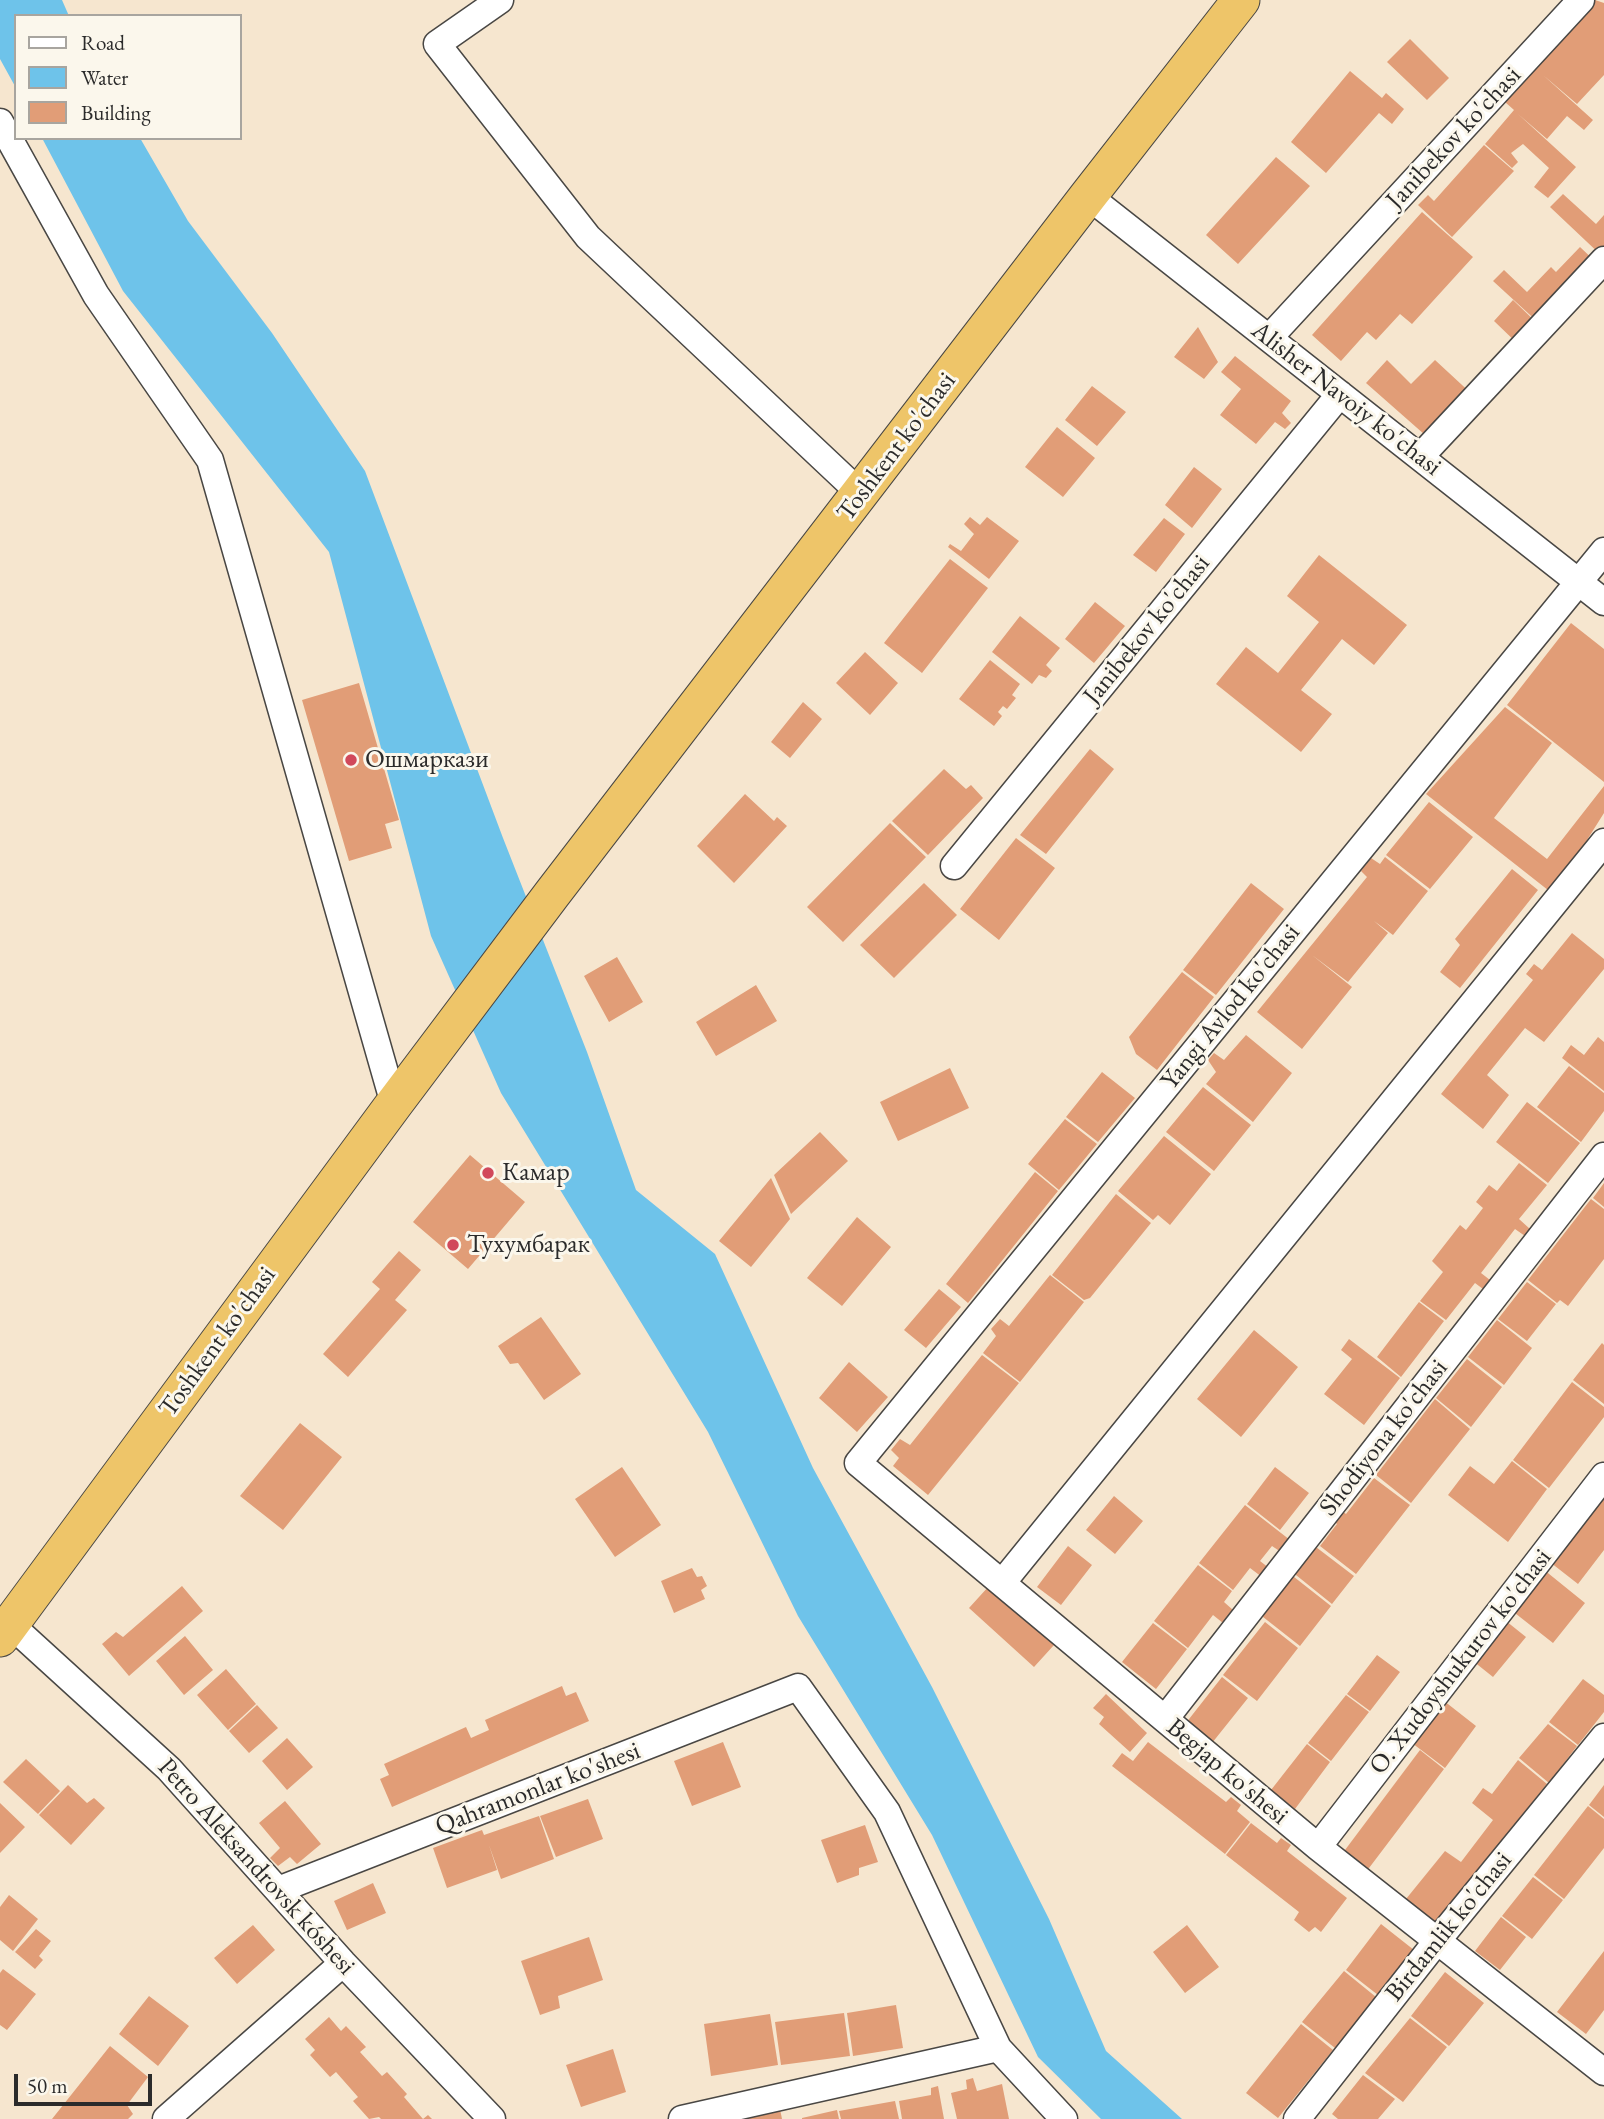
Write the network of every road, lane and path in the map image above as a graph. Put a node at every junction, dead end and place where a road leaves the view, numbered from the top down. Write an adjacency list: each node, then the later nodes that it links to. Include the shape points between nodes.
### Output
1 (500, 0): 10 (street, via 437,44 588,237)
2 (1241, 0): 5 (highway, Toshkent ko'chasi)
3 (1581, 0): 7 (street, Janibekov ko'chasi)
4 (0, 121): 16 (street, via 96,295 210,460)
5 (1088, 196): 7 (street, Alisher Navoiy ko'chasi); 10 (highway, Toshkent ko'chasi)
6 (1604, 260): 9 (street)
7 (1269, 338): 8 (street, Alisher Navoiy ko'chasi)
8 (1340, 394): 9 (street, Alisher Navoiy ko'chasi); 15 (street, Janibekov ko'chasi)
9 (1420, 457): 12 (street, Alisher Navoiy ko'chasi)
10 (861, 494): 16 (highway, Toshkent ko'chasi)
11 (1604, 551): 12 (street, Yangi Avlod ko'chasi)
12 (1579, 582): 13 (street, Alisher Navoiy ko'chasi); 18 (street, Yangi Avlod ko'chasi)
13 (1604, 602)
14 (1604, 842): 20 (street)
15 (954, 866)
16 (394, 1104): 21 (highway, Toshkent ko'chasi)
17 (1604, 1156): 22 (street, Shodiyona ko'chasi)
18 (858, 1463): 20 (street, Begjap ko'shesi)
19 (1604, 1476): 24 (street, O. Xudoyshukurov ko'chasi)
20 (1002, 1583): 22 (street, Begjap ko'shesi)
21 (5, 1631): 25 (street, Petro Aleksandrovsk kóshesi, via 169,1769)
22 (1165, 1719): 24 (street, Begjap ko'shesi)
23 (1604, 1737): 26 (street, Birdamlik ko'chasi)
24 (1318, 1847): 26 (street, Begjap ko'shesi)
25 (278, 1890): 27 (street, Petro Aleksandrovsk kóshesi); 28 (street, Qahramonlar ko'shesi, via 798,1687 887,1812)
26 (1437, 1941): 29 (street, Begjap ko'shesi); 34 (street, Birdamlik ko'chasi)
27 (343, 1963): 30 (street); 31 (street, Petro Aleksandrovsk kóshesi)
28 (998, 2048): 32 (street); 33 (street)
29 (1600, 2061)
30 (166, 2119)
31 (492, 2119)
32 (682, 2119)
33 (1064, 2119)
34 (1297, 2119)

